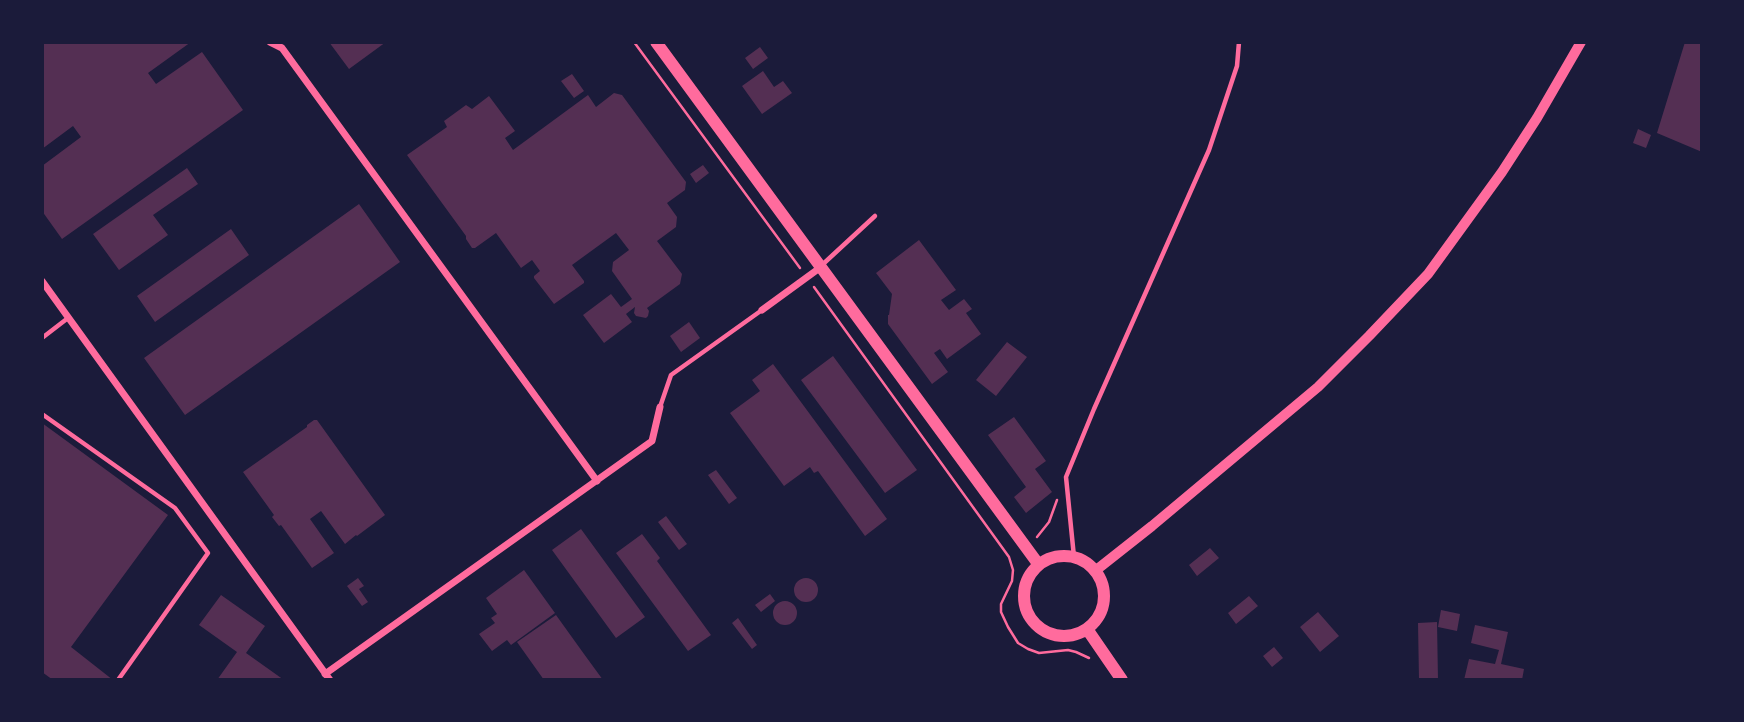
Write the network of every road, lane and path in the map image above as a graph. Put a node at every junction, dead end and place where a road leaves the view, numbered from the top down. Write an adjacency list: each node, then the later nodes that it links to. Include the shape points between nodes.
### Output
1 (270, 42): 15 (street, via 282,48)
2 (634, 42): 8 (path)
3 (656, 42): 7 (main road)
4 (1239, 42): 19 (lane, via 1237,66 1209,150 1066,477)
5 (1581, 42): 21 (street, via 1502,172 1428,274 1318,387)
6 (875, 216): 7 (lane)
7 (821, 267): 8 (street); 17 (main road)
8 (807, 278): 10 (street); 18 (path)
9 (42, 281): 11 (street)
10 (762, 310): 13 (lane, via 671,375)
11 (68, 318): 12 (lane); 24 (street)
12 (42, 338)
13 (660, 407): 15 (street, via 652,441)
14 (42, 414): 25 (lane, via 175,508 208,553)
15 (597, 481): 24 (street)
16 (1058, 500): 17 (path, via 1049,522)
17 (1025, 546): 18 (path); 20 (main road)
18 (1009, 557): 23 (path, via 1012,581 1000,604 1018,643 1040,653 1068,650)
19 (1074, 557): 20 (main road, via 1057,557); 21 (main road)
20 (1038, 565): 22 (main road, via 1024,588 1028,615 1054,635)
21 (1095, 571): 22 (main road, via 1103,603 1098,618)
22 (1087, 629): 26 (main road)
23 (1091, 659)
24 (327, 677)
25 (118, 680)
26 (1122, 680)

